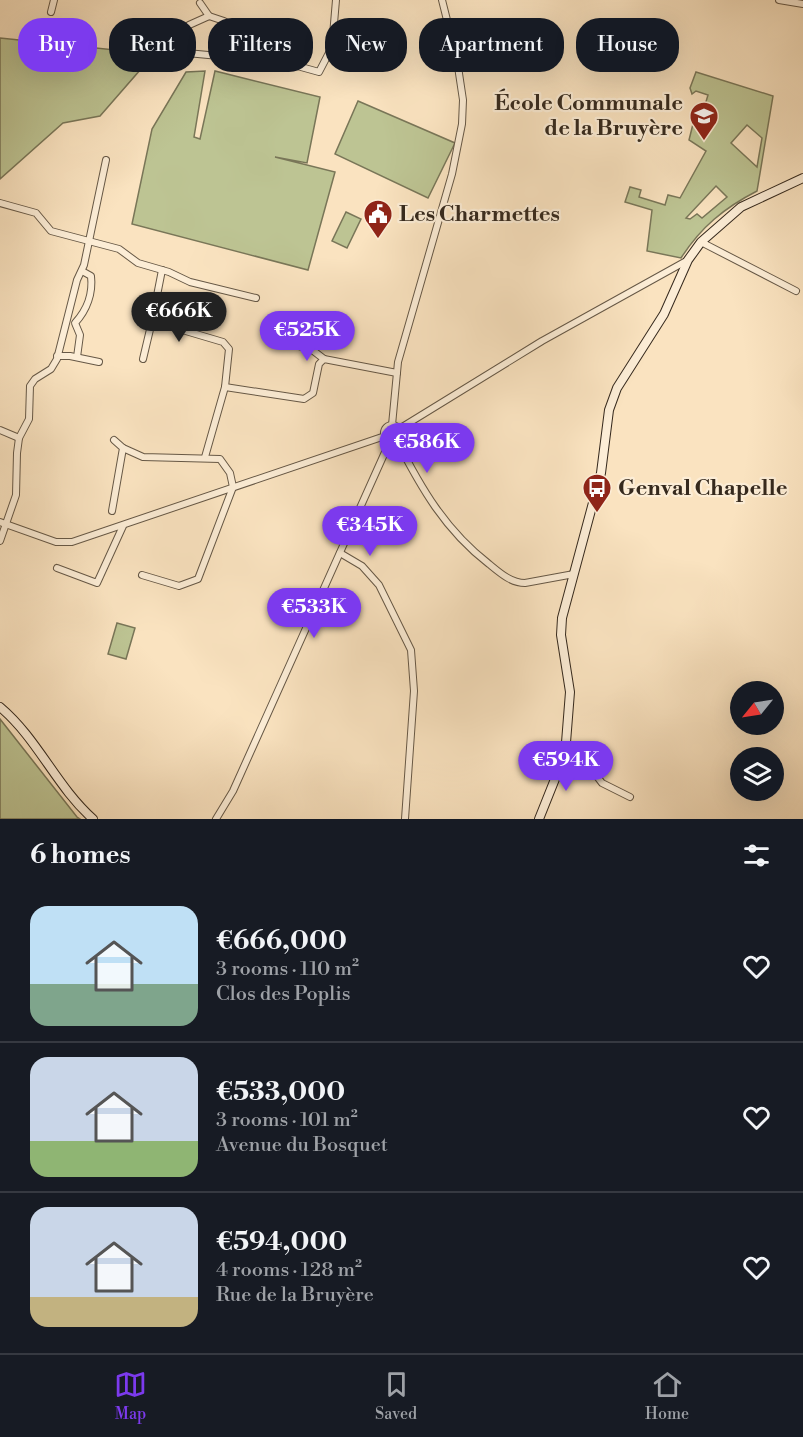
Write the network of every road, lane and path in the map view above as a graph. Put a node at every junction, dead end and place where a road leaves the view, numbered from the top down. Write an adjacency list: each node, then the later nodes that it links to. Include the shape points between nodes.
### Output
1 (54, 0): 7 (street)
2 (336, 0): 11 (street, via 332,47 319,72)
3 (442, 0): 31 (street, via 463,100 461,133)
4 (778, 0): 6 (street)
5 (200, 3): 8 (street)
6 (803, 4)
7 (51, 12)
8 (209, 16): 9 (street); 10 (street)
9 (215, 18)
10 (196, 22)
11 (313, 70)
12 (106, 160): 15 (street)
13 (803, 178): 16 (main road, via 741,207)
14 (0, 203): 15 (street, via 36,213 51,231)
15 (89, 241): 18 (street, via 118,249 138,263); 19 (street)
16 (701, 242): 17 (main road); 20 (street)
17 (688, 260): 34 (street); 48 (main road, via 664,314 612,398 601,473)
18 (162, 270): 21 (street, via 190,282); 22 (street)
19 (82, 272): 23 (street, via 76,280); 24 (street, via 91,276 92,285 86,310)
20 (796, 291)
21 (256, 298)
22 (152, 321): 28 (street); 32 (street, via 226,344 229,349)
23 (67, 322): 24 (street); 26 (street)
24 (75, 323): 27 (street, via 80,335)
25 (287, 343): 29 (street, via 311,349)
26 (57, 356): 27 (street); 36 (street, via 51,369 30,386 29,419)
27 (76, 357): 30 (street)
28 (143, 359)
29 (324, 359): 31 (street); 32 (street, via 319,364 313,393 304,399)
30 (99, 362)
31 (397, 373): 33 (street)
32 (225, 387): 40 (street)
33 (392, 425): 34 (street); 37 (street, via 386,428)
34 (399, 429): 37 (street)
35 (0, 430): 36 (street)
36 (20, 438): 43 (street, via 16,495)
37 (390, 438): 41 (street); 46 (street); 48 (street, via 441,518 499,572 518,583)
38 (114, 440): 39 (street)
39 (123, 448): 40 (street, via 143,457); 42 (street)
40 (205, 457): 41 (street, via 223,460)
41 (233, 487): 44 (street); 49 (street, via 198,579 179,586)
42 (112, 511)
43 (3, 523): 44 (street, via 65,543); 45 (street)
44 (123, 526): 47 (street, via 97,583)
45 (0, 541)
46 (340, 553): 54 (street, via 233,791); 55 (street, via 362,566 379,585 411,650 414,691)
47 (57, 568)
48 (574, 574): 51 (main road, via 567,633 575,701)
49 (142, 575)
50 (0, 707): 53 (main road, via 28,735 62,786)
51 (565, 755): 52 (street, via 586,762 602,783); 56 (main road)
52 (630, 797)
53 (93, 819)
54 (216, 819)
55 (405, 819)
56 (539, 819)

